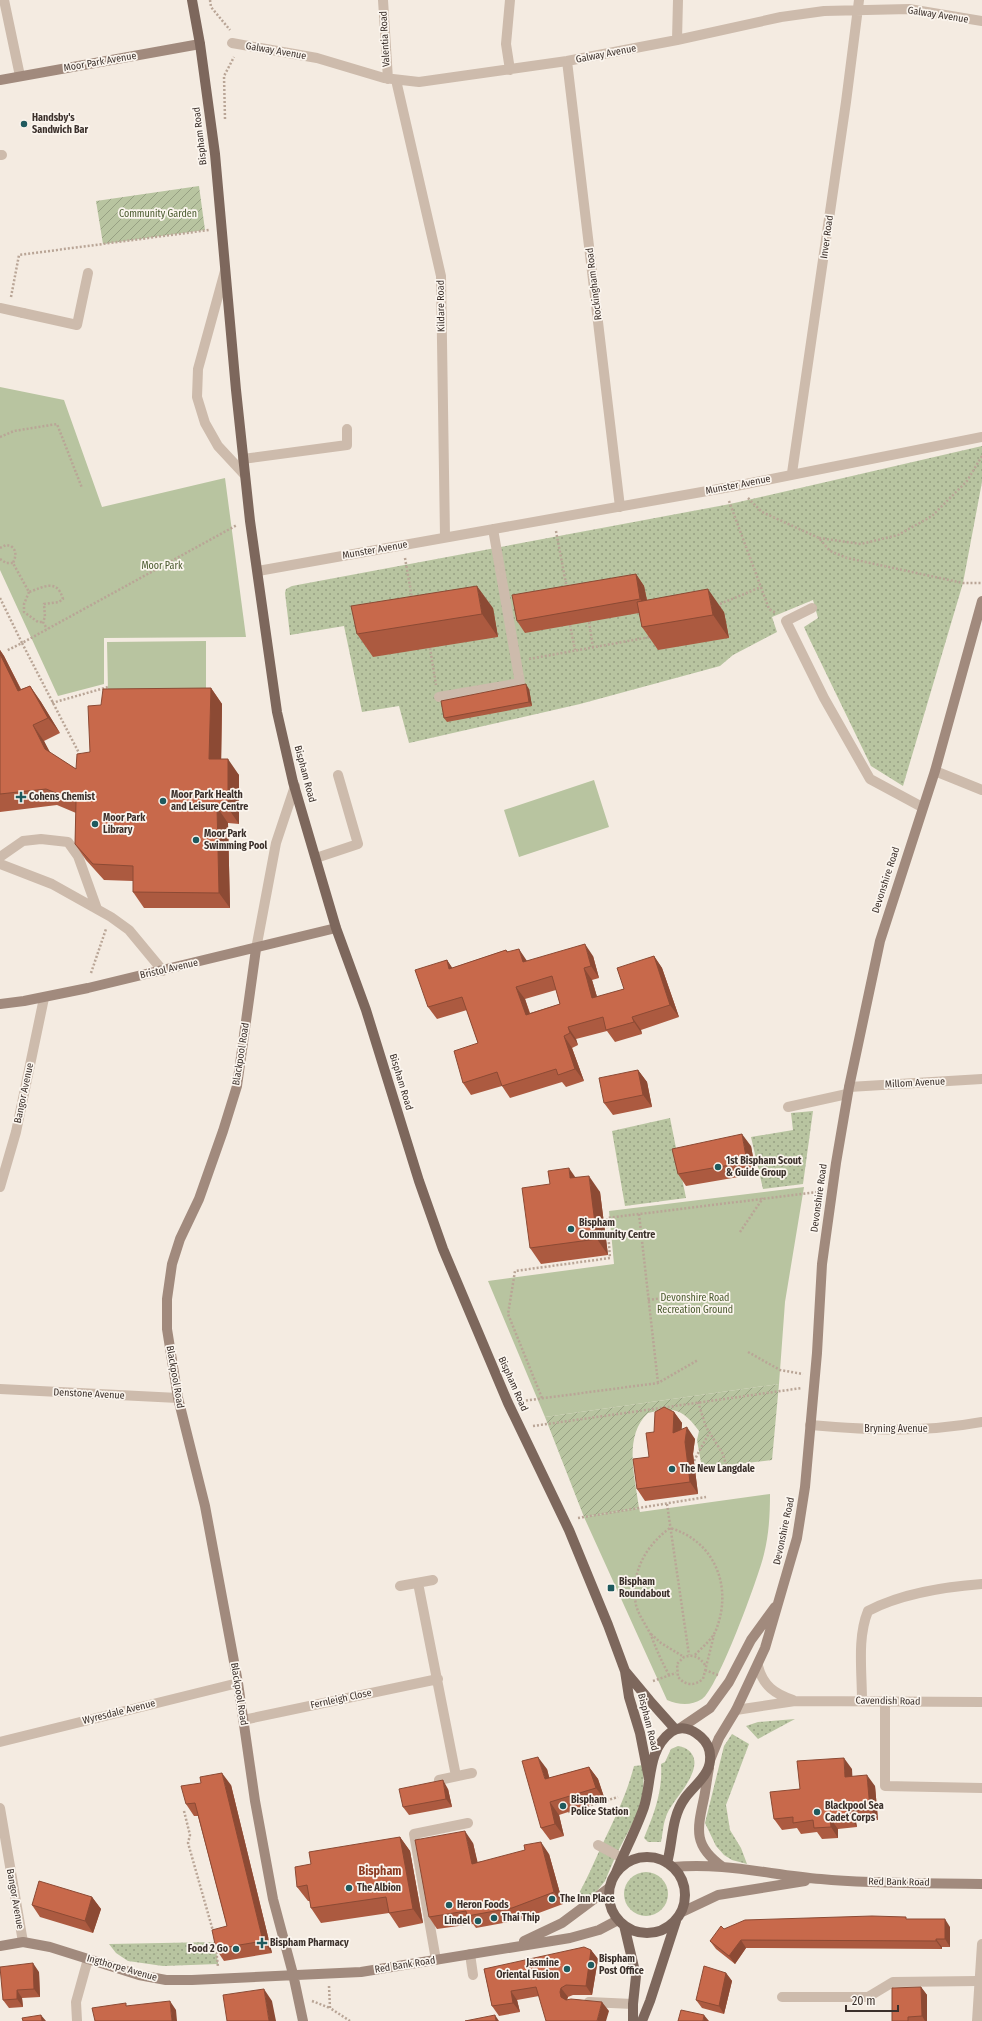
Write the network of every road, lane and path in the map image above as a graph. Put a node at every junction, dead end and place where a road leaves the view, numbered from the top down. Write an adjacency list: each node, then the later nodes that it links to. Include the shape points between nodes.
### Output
1 (4, 0): 14 (street)
2 (192, 0): 11 (main road, Bispham Road)
3 (210, 0): 10 (path, via 211,7 231,31)
4 (383, 0): 15 (street, Valentia Road)
5 (510, 0): 13 (street, via 506,44)
6 (678, 0): 9 (street)
7 (859, 4): 8 (street, Galway Avenue); 9 (street, Galway Avenue, via 781,17); 27 (street, Inver Road)
8 (982, 21)
9 (676, 40): 12 (street, Galway Avenue)
10 (232, 43): 15 (street, Galway Avenue, via 317,58); 17 (path, via 234,57 224,76 226,119)
11 (200, 44): 14 (street, Moor Park Avenue); 17 (main road, Bispham Road)
12 (567, 61): 13 (street, Galway Avenue); 32 (street, Rockingham Road)
13 (510, 70): 15 (street, Galway Avenue, via 419,82)
14 (20, 76): 16 (street, Moor Park Avenue)
15 (392, 79): 36 (street, Kildare Road, via 441,276)
16 (0, 80)
17 (211, 121): 18 (main road, Bispham Road)
18 (222, 229): 19 (main road, Bispham Road); 21 (path, via 19,255)
19 (225, 269): 26 (main road, Bispham Road); 28 (street, Bispham Road, via 198,369 197,397 205,423 218,446)
20 (88, 273): 21 (street, via 78,325)
21 (4, 309)
22 (347, 429): 26 (street, via 348,446)
23 (0, 437): 30 (path, via 14,431 57,424)
24 (982, 437): 27 (street, Munster Avenue)
25 (982, 456): 37 (path, via 967,481 932,516 898,535 861,544)
26 (243, 459): 28 (main road, Bispham Road)
27 (792, 473): 29 (street, Munster Avenue)
28 (244, 474): 34 (main road, Bispham Road)
29 (742, 485): 31 (street, Munster Avenue); 37 (path, via 749,498 762,512)
30 (82, 488)
31 (723, 488): 32 (street, Munster Avenue); 44 (path)
32 (620, 507): 33 (street, Munster Avenue)
33 (554, 518): 35 (street, Munster Avenue); 46 (path)
34 (250, 521): 42 (main road, Bispham Road); 56 (path, via 239,524)
35 (492, 529): 36 (street, Munster Avenue); 63 (street)
36 (445, 537): 38 (street, Munster Avenue)
37 (819, 538): 43 (path, via 830,551 847,558 963,583)
38 (402, 545): 42 (street, Munster Avenue); 49 (path)
39 (0, 548): 41 (path, via 6,545 15,550)
40 (0, 559): 41 (path, via 6,563)
41 (13, 563): 45 (path)
42 (258, 571): 70 (main road, Bispham Road, via 277,712)
43 (982, 583)
44 (761, 588): 51 (path, via 720,604); 52 (path, via 769,609)
45 (29, 592): 53 (path, via 24,612 38,622); 53 (path, via 50,585 61,592 63,599 59,602 44,604)
46 (568, 592)
47 (0, 598): 58 (path)
48 (982, 601): 68 (street, Devonshire Road)
49 (413, 604)
50 (812, 608): 52 (street)
51 (721, 612)
52 (786, 621): 72 (street, via 824,698 870,779)
53 (43, 622): 56 (path)
54 (589, 622): 59 (path)
55 (570, 625): 61 (path)
56 (47, 629): 58 (path)
57 (655, 636): 59 (path)
58 (22, 643): 62 (path); 66 (path)
59 (593, 647): 61 (path)
60 (430, 648): 65 (path)
61 (575, 650): 63 (path)
62 (6, 651)
63 (515, 661): 65 (street, via 520,683)
64 (108, 687): 66 (path)
65 (438, 697)
66 (52, 703): 67 (path)
67 (83, 762)
68 (935, 771): 71 (street); 72 (street, Devonshire Road)
69 (338, 775): 74 (street, via 358,844)
70 (295, 786): 74 (main road, Bispham Road); 79 (street, Blackpool Road, via 276,843)
71 (982, 790)
72 (922, 807): 85 (street, Devonshire Road, via 880,941)
73 (0, 857): 76 (street, via 23,841 41,839 68,842 78,856)
74 (316, 858): 78 (main road, Bispham Road)
75 (0, 864): 76 (street, via 52,884)
76 (97, 909): 77 (street)
77 (111, 918): 80 (street, via 129,930); 81 (path, via 101,940)
78 (336, 928): 79 (street, Bristol Avenue); 102 (main road, Bispham Road, via 366,1010 419,1181 443,1248)
79 (256, 949): 80 (street, Bristol Avenue); 99 (street, Blackpool Road, via 236,1086 199,1199 180,1239 172,1264 167,1299 167,1329)
80 (163, 971): 81 (street, Bristol Avenue)
81 (88, 988): 82 (street, Bristol Avenue)
82 (44, 998): 83 (street, Bristol Avenue); 87 (street, Bangor Avenue, via 16,1132)
83 (0, 1004)
84 (982, 1078): 85 (street, Millom Avenue)
85 (848, 1090): 86 (street, Millom Avenue); 88 (street, Devonshire Road)
86 (788, 1107)
87 (0, 1187)
88 (833, 1190): 89 (path); 96 (street, Devonshire Road, via 822,1264)
89 (763, 1198): 90 (path); 91 (path)
90 (638, 1214): 93 (path); 100 (path, via 606,1218 610,1258 515,1271 508,1314)
91 (740, 1232)
92 (677, 1296): 93 (path)
93 (648, 1300): 97 (path)
94 (748, 1352): 96 (path, via 780,1370)
95 (698, 1360): 97 (path)
96 (814, 1381): 101 (path); 104 (street, Devonshire Road)
97 (658, 1383): 100 (path)
98 (0, 1389): 99 (street, Denstone Avenue)
99 (178, 1398): 130 (street, Blackpool Road, via 205,1506)
100 (542, 1398): 102 (path)
101 (698, 1402): 105 (path); 106 (path)
102 (508, 1403): 105 (main road, Bispham Road)
103 (982, 1422): 104 (street, Bryning Avenue, via 953,1428 917,1430 870,1430)
104 (810, 1425): 117 (street, Devonshire Road, via 802,1513)
105 (520, 1428): 111 (main road, Bispham Road)
106 (709, 1433): 107 (path); 108 (path, via 724,1454)
107 (694, 1462)
108 (726, 1465)
109 (706, 1497): 110 (path)
110 (667, 1504): 111 (path); 112 (path)
111 (564, 1520): 125 (main road, Bispham Road)
112 (670, 1528): 118 (path, via 657,1537 646,1551 636,1578 636,1605); 119 (path, via 693,1538 702,1546 718,1571 722,1600); 120 (path)
113 (433, 1580): 114 (street)
114 (418, 1583): 116 (street); 128 (street)
115 (982, 1584): 132 (street, via 947,1587 880,1604 868,1611 863,1622)
116 (400, 1586)
117 (779, 1600): 124 (street, Devonshire Road, via 766,1648); 137 (street, Devonshire Road, via 751,1640 729,1682 710,1708)
118 (650, 1634): 122 (path); 127 (path)
119 (714, 1635): 121 (path); 123 (path)
120 (689, 1655): 121 (path); 122 (path)
121 (694, 1656): 123 (path)
122 (684, 1657): 126 (path, via 677,1664)
123 (705, 1665): 126 (path, via 705,1674 695,1684 685,1683)
124 (758, 1666): 131 (street, Cavendish Road, via 764,1682 771,1690); 135 (street, Devonshire Road)
125 (626, 1670): 137 (main road, Bispham Road, via 650,1701); 142 (main road, Bispham Road, via 629,1697 640,1733)
126 (676, 1673): 127 (path)
127 (669, 1675): 129 (path)
128 (438, 1679): 136 (street, Fernleigh Close); 141 (street)
129 (653, 1681)
130 (238, 1683): 136 (street, Blackpool Road); 138 (street, Wyresdale Avenue)
131 (795, 1701): 132 (street, Cavendish Road); 135 (street, Cavendish Road)
132 (862, 1701): 133 (street, Cavendish Road)
133 (885, 1702): 134 (street, Cavendish Road); 144 (street, via 884,1786)
134 (982, 1702)
135 (736, 1710): 139 (street, Devonshire Road, via 720,1738)
136 (243, 1720): 169 (street, Blackpool Road, via 273,1900)
137 (679, 1728): 139 (main road, via 698,1734 704,1739 710,1752); 142 (main road, via 659,1744)
138 (0, 1742)
139 (710, 1763): 152 (main road, via 678,1811); 153 (street, Devonshire Road, via 699,1816 699,1836 708,1855)
140 (472, 1773): 141 (street)
141 (456, 1776): 143 (street)
142 (649, 1779): 151 (main road, via 644,1806)
143 (439, 1780)
144 (982, 1788)
145 (618, 1797): 148 (path)
146 (0, 1808): 161 (street, Bangor Avenue)
147 (184, 1811): 160 (path, via 190,1835 188,1843)
148 (568, 1812)
149 (468, 1824): 168 (street, via 414,1834)
150 (598, 1845): 151 (street)
151 (623, 1861): 152 (main road, via 642,1857 660,1859); 156 (main road)
152 (670, 1865): 153 (street, Red Bank Road, via 698,1864); 157 (main road, via 679,1874 685,1892)
153 (723, 1867): 154 (street, Red Bank Road)
154 (817, 1879): 155 (street, Red Bank Road); 157 (street, Red Bank Road, via 733,1892 713,1897)
155 (982, 1884)
156 (610, 1888): 159 (main road, via 610,1905); 164 (street, Red Bank Road, via 562,1923)
157 (682, 1912): 158 (main road)
158 (676, 1921): 159 (main road, via 660,1931 651,1933 637,1932); 182 (main road)
159 (621, 1923): 164 (street, Red Bank Road, via 570,1938); 176 (main road, via 636,1976)
160 (215, 1938)
161 (23, 1942): 165 (street, Ingthorpe Avenue); 167 (street, Ingthorpe Avenue)
162 (215, 1942): 172 (path)
163 (982, 1944): 173 (street)
164 (516, 1945): 166 (street, Red Bank Road)
165 (0, 1946)
166 (470, 1954): 168 (street, Red Bank Road); 171 (street)
167 (88, 1959): 172 (street, Ingthorpe Avenue, via 139,1975 166,1980); 178 (street, via 76,2002)
168 (436, 1960): 170 (street, Red Bank Road, via 361,1972)
169 (293, 1974): 170 (street, Red Bank Road); 172 (street, Ingthorpe Avenue); 179 (street, Blackpool Road)
170 (329, 1974): 180 (path, via 330,2008)
171 (473, 1975)
172 (219, 1979)
173 (978, 1981): 174 (street, via 893,1982 868,1997); 177 (street)
174 (782, 1997)
175 (584, 2003): 176 (street)
176 (633, 2004): 181 (main road)
177 (980, 2007): 183 (street)
178 (77, 2021)
179 (303, 2021)
180 (350, 2021)
181 (633, 2021)
182 (642, 2021)
183 (977, 2021)

